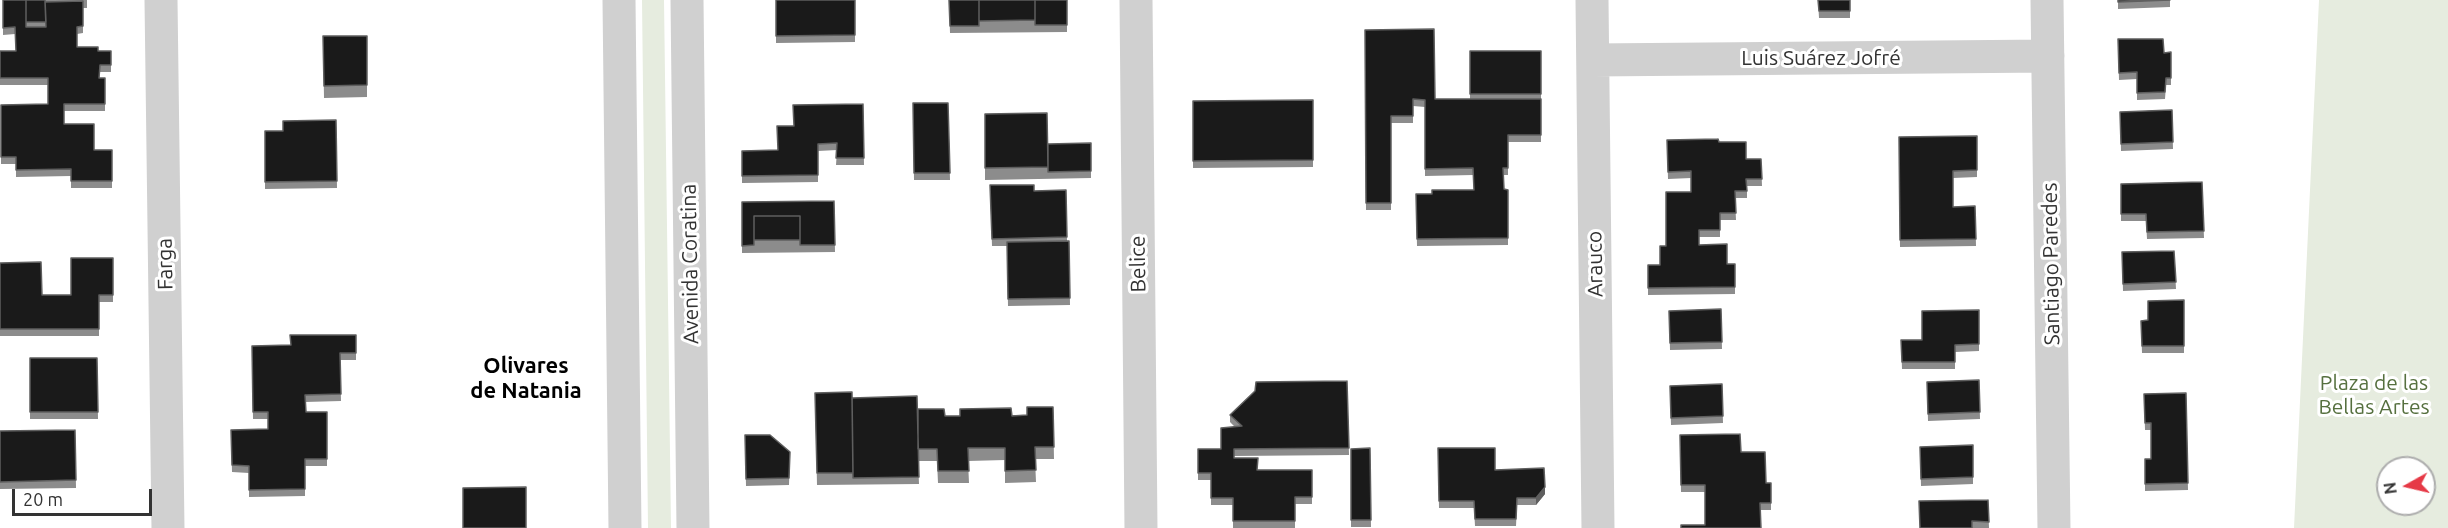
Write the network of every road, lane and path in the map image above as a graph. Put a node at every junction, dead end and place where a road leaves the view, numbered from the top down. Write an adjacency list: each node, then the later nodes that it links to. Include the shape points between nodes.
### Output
1 (161, 0): 9 (street, Farga)
2 (620, 0): 10 (street)
3 (687, 0): 11 (street, Avenida Coratina)
4 (1136, 0): 12 (street, Belice)
5 (1592, 0): 8 (street, Arauco)
6 (2048, 0): 7 (street, Santiago Paredes)
7 (2048, 56): 8 (street, Luis Suárez Jofré); 14 (street, Santiago Paredes)
8 (1593, 60): 13 (street, Arauco)
9 (168, 528)
10 (625, 528)
11 (693, 528)
12 (1141, 528)
13 (1598, 528)
14 (2054, 528)

